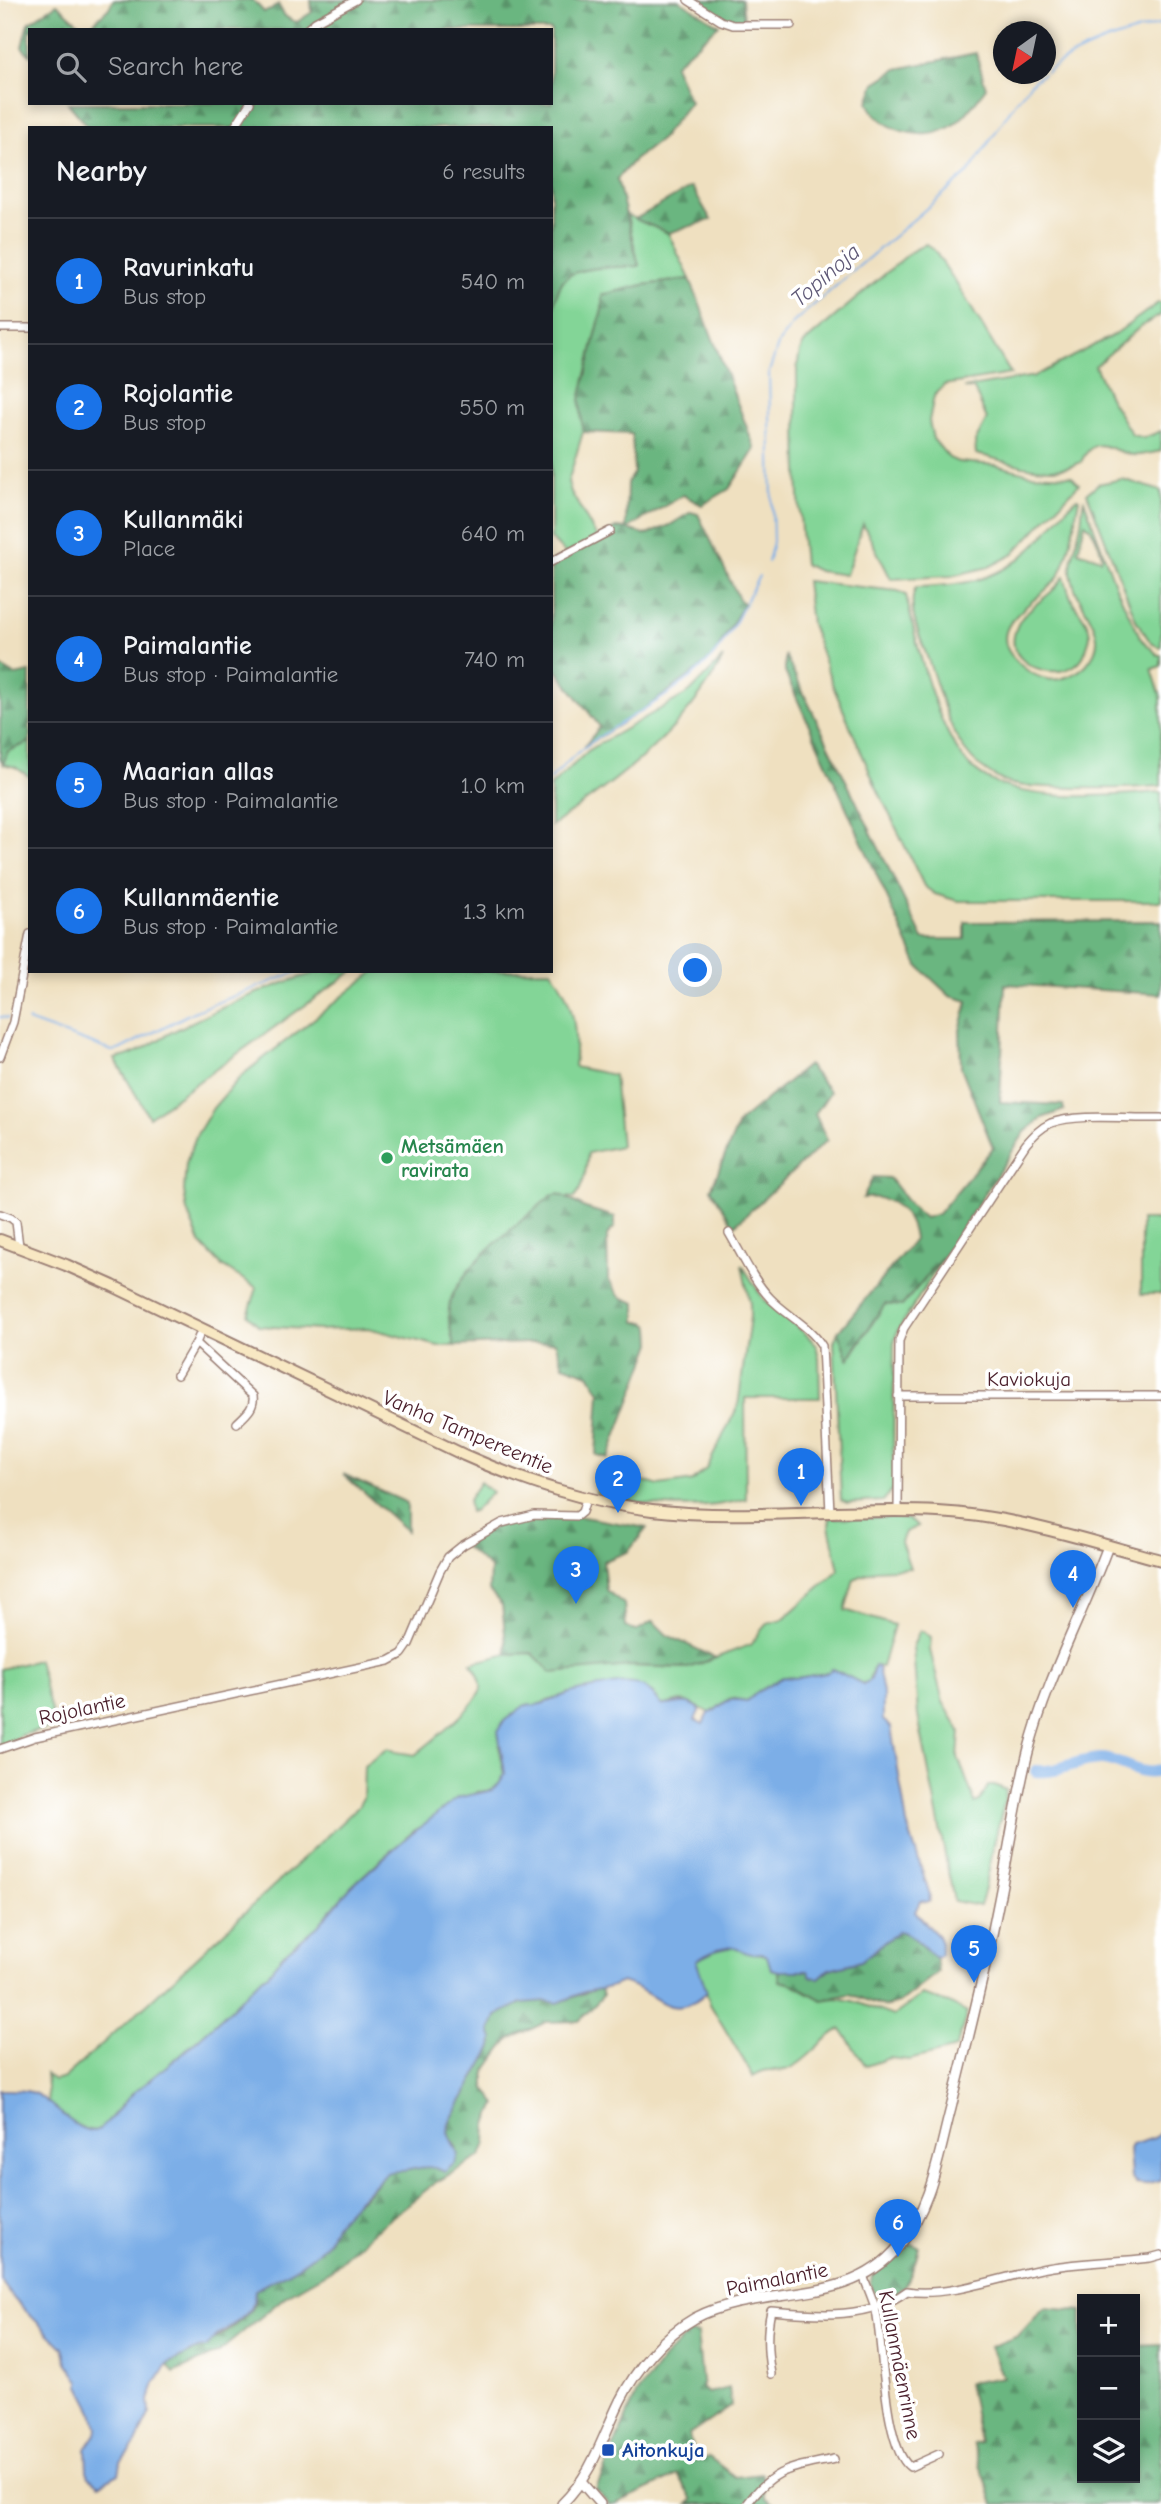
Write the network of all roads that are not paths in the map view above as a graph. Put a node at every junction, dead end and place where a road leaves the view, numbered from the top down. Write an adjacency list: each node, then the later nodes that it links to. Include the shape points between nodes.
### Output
1 (356, 0): 4 (street)
2 (688, 0): 3 (street, via 733,25)
3 (791, 25)
4 (308, 28)
5 (249, 105): 6 (street)
6 (235, 126)
7 (0, 328): 8 (street)
8 (28, 328)
9 (610, 531): 10 (street)
10 (553, 561)
11 (28, 944): 12 (street, via 13,1022)
12 (0, 1057)
13 (1161, 1118): 21 (street, via 1069,1119 1037,1131 904,1328 899,1341)
14 (0, 1214): 17 (street, via 16,1222)
15 (729, 1233): 26 (street, via 759,1285 822,1346)
16 (0, 1240): 17 (main road, Vanha Tampereentie)
17 (19, 1246): 18 (main road, Vanha Tampereentie)
18 (202, 1329): 19 (street); 24 (main road, Vanha Tampereentie, via 475,1460)
19 (197, 1341): 20 (street); 23 (street, via 253,1396 251,1408)
20 (177, 1375)
21 (898, 1396): 22 (street, Kaviokuja); 25 (street)
22 (1161, 1396)
23 (237, 1423)
24 (586, 1499): 26 (main road, Vanha Tampereentie, via 672,1511); 29 (street, Rojolantie, via 577,1516 534,1515 502,1523 448,1557 409,1644 389,1661 35,1737)
25 (898, 1511): 26 (main road, Vanha Tampereentie); 27 (main road, Vanha Tampereentie, via 997,1518)
26 (830, 1512)
27 (1108, 1546): 28 (main road, Vanha Tampereentie); 31 (street, Paimalantie, via 1037,1718 979,2000 933,2183 902,2242)
28 (1161, 1560)
29 (0, 1749)
30 (1161, 2255): 32 (street, via 1048,2268 926,2292 907,2291)
31 (863, 2275): 32 (street, Kullanmäenrinne); 36 (street, Paimalantie, via 829,2289 724,2306 682,2327 632,2382)
32 (876, 2309): 33 (street, via 820,2314 771,2311); 34 (street, Kullanmäenrinne, via 890,2423 900,2455 910,2467)
33 (771, 2374)
34 (939, 2454)
35 (834, 2459): 39 (street, via 781,2471)
36 (581, 2482): 37 (street, Paimalantie); 38 (street)
37 (562, 2504)
38 (600, 2504)
39 (747, 2504)

